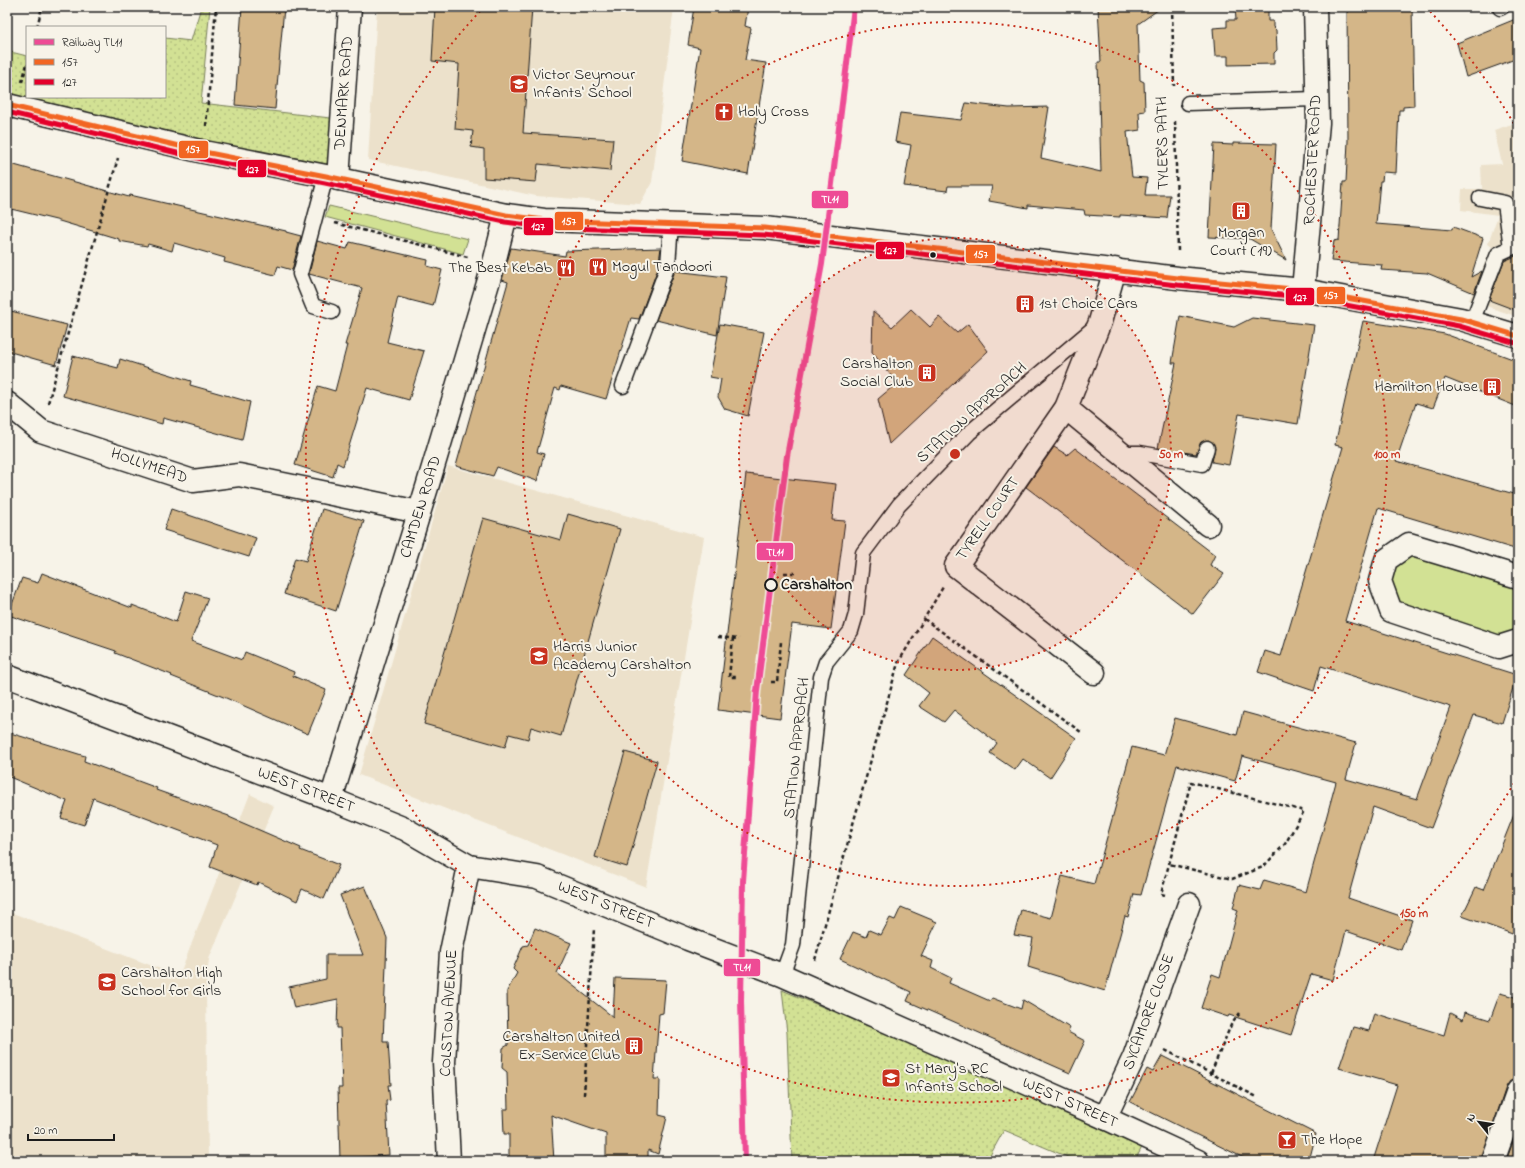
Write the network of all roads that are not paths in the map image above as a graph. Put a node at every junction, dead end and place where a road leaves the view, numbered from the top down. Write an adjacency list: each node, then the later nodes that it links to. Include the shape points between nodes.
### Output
1 (350, 7): 6 (street, DENMARK ROAD)
2 (1315, 7): 3 (street, ROCHESTER ROAD)
3 (1317, 99): 4 (lane); 12 (street, ROCHESTER ROAD, via 1318,123)
4 (1188, 103)
5 (7, 105): 6 (street, via 204,152)
6 (332, 177): 8 (street); 13 (lane, via 316,218 300,274 313,306)
7 (1480, 198): 10 (lane, via 1505,203)
8 (506, 215): 9 (street, via 544,220); 22 (street, CAMDEN ROAD)
9 (671, 224): 11 (street, via 765,228); 17 (lane, via 668,265)
10 (1514, 247): 15 (lane, via 1498,254)
11 (1115, 269): 12 (street); 14 (street, TYRELL COURT)
12 (1303, 290): 15 (street)
13 (332, 312)
14 (1100, 322): 19 (street, TYRELL COURT); 31 (lane, STATION APPROACH, via 969,433 899,505 863,553 856,614 851,632 826,662 821,677 793,945)
15 (1472, 322): 16 (street)
16 (1518, 336)
17 (623, 386)
18 (7, 403): 22 (street, HOLLYMEAD, via 40,430 193,481 239,474)
19 (1066, 408): 21 (street); 26 (street, TYRELL COURT, via 956,566)
20 (1207, 448): 21 (lane, via 1202,464)
21 (1120, 452): 23 (street)
22 (419, 512): 28 (street, CAMDEN ROAD)
23 (1208, 525)
24 (1518, 577): 25 (street, via 1409,544 1386,560 1380,581 1391,611 1499,647)
25 (1518, 641)
26 (1094, 673)
27 (7, 676): 28 (street, WEST STREET)
28 (331, 799): 29 (street, WEST STREET, via 405,829)
29 (469, 866): 31 (street, WEST STREET, via 537,877); 34 (street, COLSTON AVENUE, via 451,952 444,1062)
30 (1189, 904): 33 (street, SYCAMORE CLOSE, via 1134,1057)
31 (782, 975): 33 (street, WEST STREET)
32 (1518, 1091): 36 (street)
33 (1105, 1118): 35 (street, WEST STREET)
34 (449, 1161)
35 (1198, 1161)
36 (1493, 1161)

